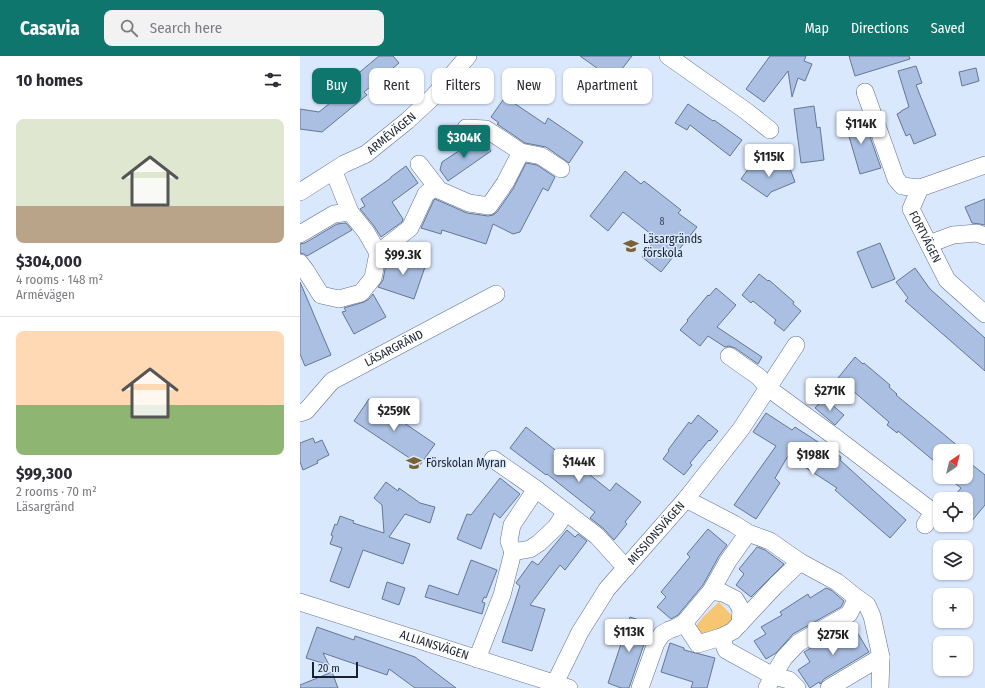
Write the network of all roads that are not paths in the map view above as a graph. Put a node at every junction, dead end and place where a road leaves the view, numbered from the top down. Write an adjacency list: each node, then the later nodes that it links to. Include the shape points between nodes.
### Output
1 (468, 56): 10 (street, ARMÉVÄGEN, via 433,97 407,121 366,154 344,164)
2 (668, 56): 5 (street, via 746,110)
3 (865, 92): 12 (street, via 896,179 902,186)
4 (466, 128): 6 (street, via 486,129)
5 (770, 130)
6 (521, 152): 9 (street, via 542,156); 11 (street, via 505,183 489,206 469,203 439,190)
7 (419, 164): 11 (street)
8 (985, 165): 12 (street)
9 (561, 169)
10 (334, 172): 13 (street, ARMÉVÄGEN); 14 (street)
11 (436, 186): 18 (street, via 426,194 410,228)
12 (920, 188): 17 (street, FORTVÄGEN, via 912,209)
13 (300, 192)
14 (350, 212): 15 (street, via 334,214); 18 (street)
15 (300, 234)
16 (985, 236): 17 (street, via 977,233 953,235)
17 (929, 244): 21 (street, FORTVÄGEN, via 947,280)
18 (378, 253): 19 (street, via 373,278 361,293 339,299 321,295)
19 (300, 263)
20 (496, 294): 25 (street, LÄSARGRÄND, via 332,381 306,410)
21 (985, 314)
22 (796, 345): 24 (street, MISSIONSVÄGEN)
23 (729, 356): 24 (street, via 759,378)
24 (768, 388): 28 (street, MISSIONSVÄGEN, via 741,429); 30 (street, via 933,512)
25 (300, 413)
26 (493, 459): 27 (street)
27 (536, 489): 29 (street); 32 (street, via 512,525 509,541)
28 (686, 499): 31 (street); 34 (street, MISSIONSVÄGEN)
29 (566, 512): 32 (street, via 556,527 539,543 530,549); 34 (street, via 596,536)
30 (925, 525)
31 (748, 533): 33 (street, via 770,541); 35 (street)
32 (514, 552): 42 (street, via 502,595)
33 (800, 562): 36 (street, via 837,582); 39 (street)
34 (626, 568): 44 (street, MISSIONSVÄGEN, via 607,589 580,632)
35 (711, 591): 38 (street); 39 (street, via 735,599 741,609)
36 (857, 598): 41 (street, via 867,605 872,616); 43 (street, via 849,614 798,643 784,658)
37 (300, 602): 42 (street, ALLIANSVÄGEN)
38 (684, 623): 40 (street, via 698,644); 45 (street, via 662,634 656,643)
39 (740, 624): 40 (street)
40 (721, 637): 43 (street, via 726,650)
41 (881, 657): 47 (street); 48 (street)
42 (477, 658): 44 (street, ALLIANSVÄGEN)
43 (770, 682): 46 (street, via 789,680)
44 (562, 686)
45 (640, 688)
46 (797, 688)
47 (829, 688)
48 (880, 688)

